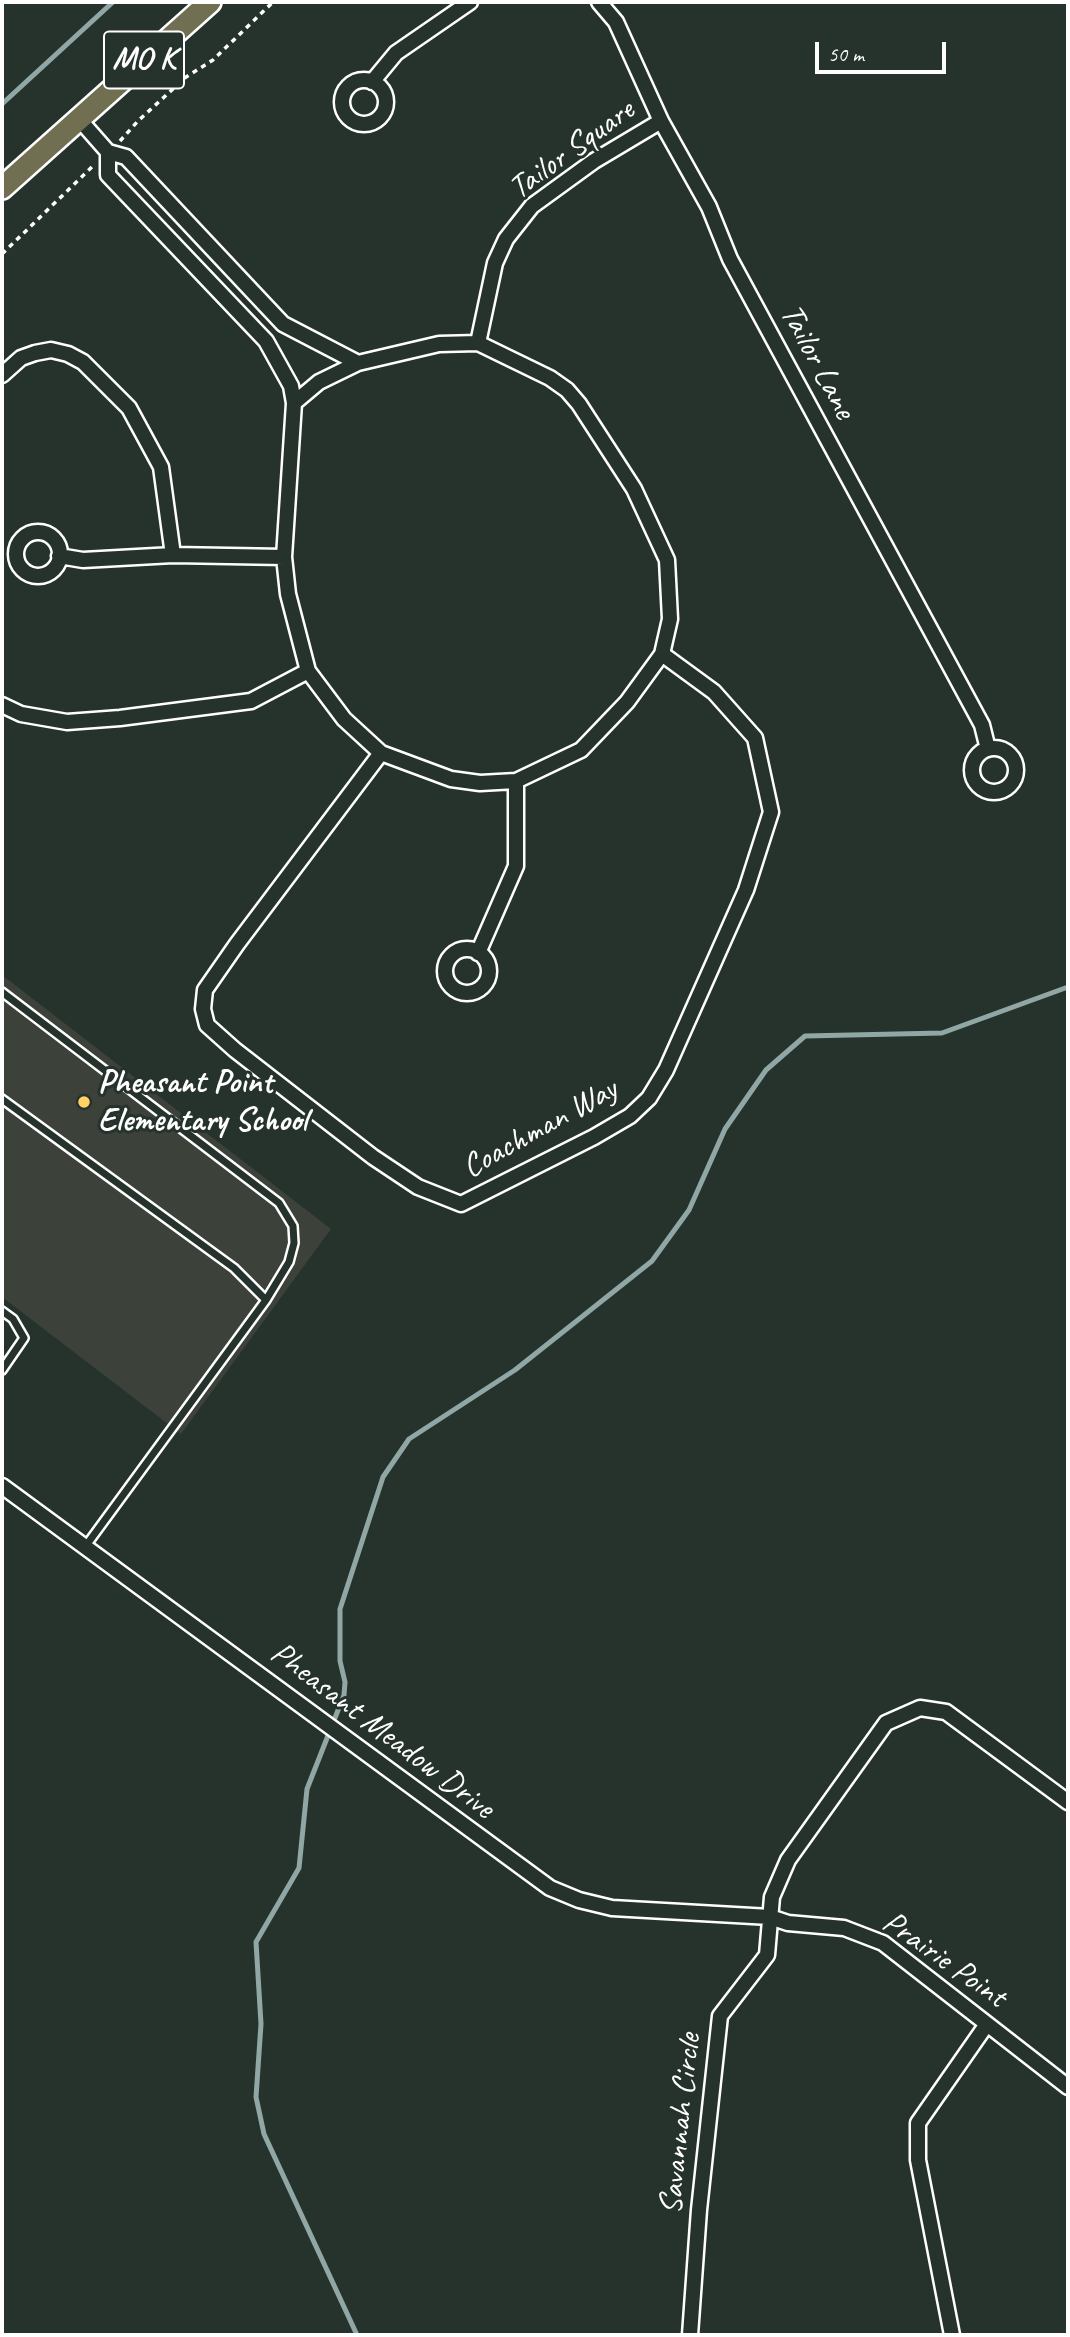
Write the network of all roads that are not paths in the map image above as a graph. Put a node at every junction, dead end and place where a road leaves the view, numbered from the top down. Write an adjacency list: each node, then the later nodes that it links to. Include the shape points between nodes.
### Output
1 (210, 2): 5 (main road, MO K)
2 (470, 2): 4 (street, via 396,53)
3 (598, 2): 6 (street, Tailor Lane, via 616,22)
4 (372, 82)
5 (79, 119): 7 (street); 8 (main road, MO K)
6 (661, 121): 13 (street, Tailor Square, via 594,160 532,206 506,239 495,262); 23 (street, Tailor Lane, via 709,208 730,260 982,725)
7 (108, 152): 9 (street, via 126,157); 10 (street, via 108,175)
8 (2, 188)
9 (220, 258): 10 (street); 11 (street)
10 (204, 275): 12 (street)
11 (283, 324): 12 (street); 14 (street)
12 (266, 341): 16 (street, via 291,386)
13 (478, 343): 14 (street, via 439,344); 20 (street, via 567,390 634,489 667,560 670,619)
14 (358, 363): 16 (street, via 319,382)
15 (2, 375): 17 (street, via 21,358 35,353 68,354 83,362 129,408 162,467)
16 (294, 403): 19 (street)
17 (173, 555): 18 (street, via 83,560); 19 (street)
18 (60, 556)
19 (284, 557): 21 (street, via 288,594)
20 (662, 654): 24 (street, Coachman Way, via 714,692 755,738 771,811 747,890 649,1098 594,1138 461,1204 418,1187 373,1157 234,1050 207,1025 203,1009 205,990); 25 (street, via 627,702 581,750)
21 (308, 671): 22 (street, via 251,701 120,718 67,722 21,714); 24 (street, via 344,719)
22 (2, 705)
23 (988, 749)
24 (381, 753): 25 (street, via 451,779)
25 (516, 781): 26 (street, via 516,866)
26 (478, 953)
27 (2, 992): 29 (lane, via 279,1203 293,1226 294,1243 289,1262)
28 (2, 1099): 29 (lane, via 234,1268)
29 (266, 1300): 33 (lane)
30 (2, 1311): 31 (lane, via 24,1338)
31 (2, 1368)
32 (2, 1486): 33 (street, Pheasant Meadow Drive)
33 (85, 1548): 35 (street, Pheasant Meadow Drive, via 550,1888 612,1908)
34 (1068, 1802): 35 (street, Savannah Circle, via 946,1712 920,1708 886,1723 788,1860 772,1897)
35 (770, 1917): 36 (street, Prairie Point, via 844,1928 883,1943); 38 (street, Savannah Circle, via 767,1955 720,2016)
36 (987, 2024): 37 (street, Prairie Point); 39 (street, via 918,2123 918,2160)
37 (1068, 2087)
38 (690, 2335)
39 (953, 2335)

